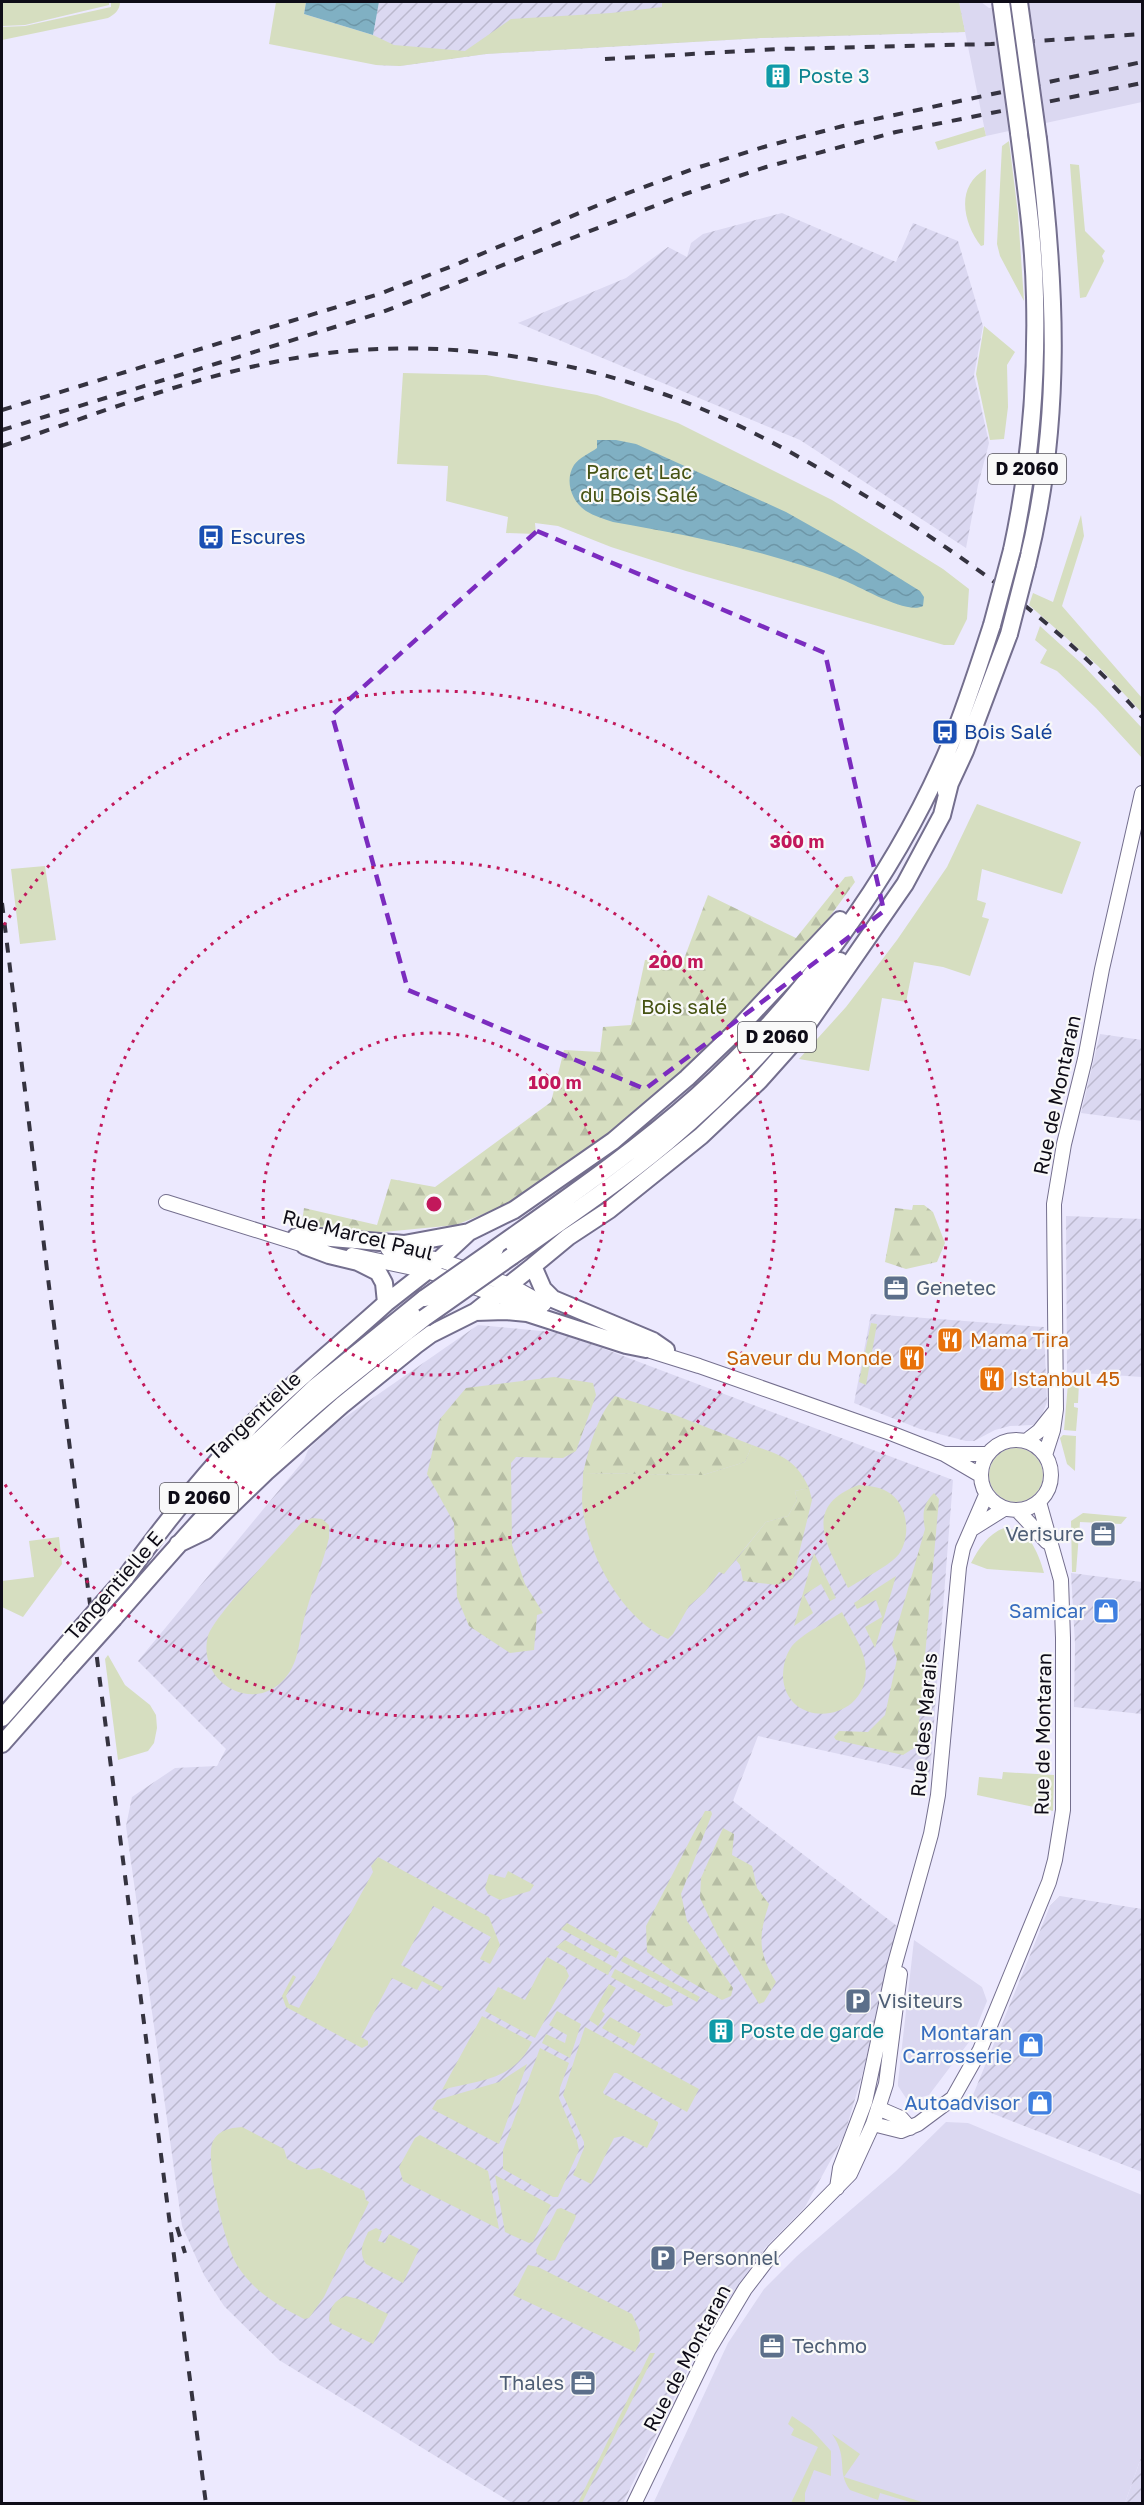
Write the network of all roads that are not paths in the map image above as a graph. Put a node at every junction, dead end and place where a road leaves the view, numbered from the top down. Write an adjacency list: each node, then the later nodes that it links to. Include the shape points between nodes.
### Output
1 (1001, 2): 3 (main road, D 2060, bridge, via 1035,295 1034,387 1026,478)
2 (1019, 2): 3 (main road, D 2060, bridge, via 1049,226 1053,319 1051,414 1038,516 1009,634)
3 (975, 704): 4 (main road, D 2060, via 965,751); 6 (main road, D 2060)
4 (950, 783): 11 (main road, via 942,815 905,884 801,1034 759,1081 693,1142); 29 (main road, Tangentielle E / D 2060, bridge, via 917,846 876,910 828,976 734,1081 667,1142 593,1199 424,1318 348,1377 246,1471)
5 (1143, 793): 18 (street, Rue de Montaran, via 1054,1204)
6 (890, 860): 8 (main road, via 732,1035 653,1109 514,1210); 31 (main road, Tangentielle / D 2060, bridge, via 813,971 743,1052 614,1164 358,1350 214,1482)
7 (166, 1202): 9 (street, Rue Marcel Paul)
8 (469, 1232): 9 (main road, via 404,1244 307,1236); 10 (main road)
9 (300, 1242): 10 (street, Rue Marcel Paul, via 407,1252); 13 (main road, via 378,1272 384,1283)
10 (433, 1265): 12 (street, Rue Marcel Paul); 13 (main road)
11 (532, 1266): 12 (main road); 16 (main road, via 543,1289 553,1299)
12 (504, 1290): 14 (main road); 15 (street, Rue Marcel Paul); 16 (street, Rue Marcel Paul)
13 (386, 1304): 31 (main road, via 253,1423 155,1536)
14 (475, 1312): 15 (main road, via 527,1313); 29 (main road, via 416,1345 283,1457 205,1531)
15 (646, 1349): 17 (street, Rue Marcel Paul)
16 (666, 1350): 17 (street, Rue Marcel Paul)
17 (699, 1366): 20 (street, Rue Marcel Paul)
18 (1056, 1409): 19 (street); 22 (street, Rue de Montaran)
19 (1026, 1442): 21 (street, via 1009,1440); 22 (street)
20 (944, 1454): 21 (street, Rue Marcel Paul); 23 (street, Rue Marcel Paul)
21 (988, 1454): 23 (street)
22 (1045, 1455): 25 (street, Rue de Montaran, via 1051,1480)
23 (980, 1475): 24 (street)
24 (986, 1495): 26 (street); 28 (street, Rue des Marais)
25 (1039, 1502): 27 (street); 30 (street, Rue de Montaran)
26 (1004, 1509): 27 (street); 28 (street)
27 (1018, 1511): 30 (street, Rue de Montaran)
28 (972, 1529): 34 (street, Rue des Marais, via 963,1548 956,1588 935,1812)
29 (178, 1544): 33 (main road, Tangentielle E / D 2060, bridge)
30 (1052, 1549): 38 (street, Rue de Montaran, via 1061,1580 1065,1774 1055,1860 966,2078 953,2098)
31 (125, 1578): 32 (main road, Tangentielle E / D 2060, bridge)
32 (2, 1718)
33 (2, 1744)
34 (907, 1925): 35 (street, Rue des Marais); 39 (street, Rue des Marais, via 871,2077)
35 (886, 2084): 36 (street, Rue de Montaran)
36 (878, 2108): 37 (street, Rue de Montaran); 38 (street, via 901,2118)
37 (873, 2124): 38 (street, via 896,2131); 39 (street, Rue de Montaran, via 850,2174)
38 (910, 2128)
39 (837, 2188): 40 (street, Rue de Montaran, via 774,2251 745,2289 708,2351)
40 (634, 2504)

